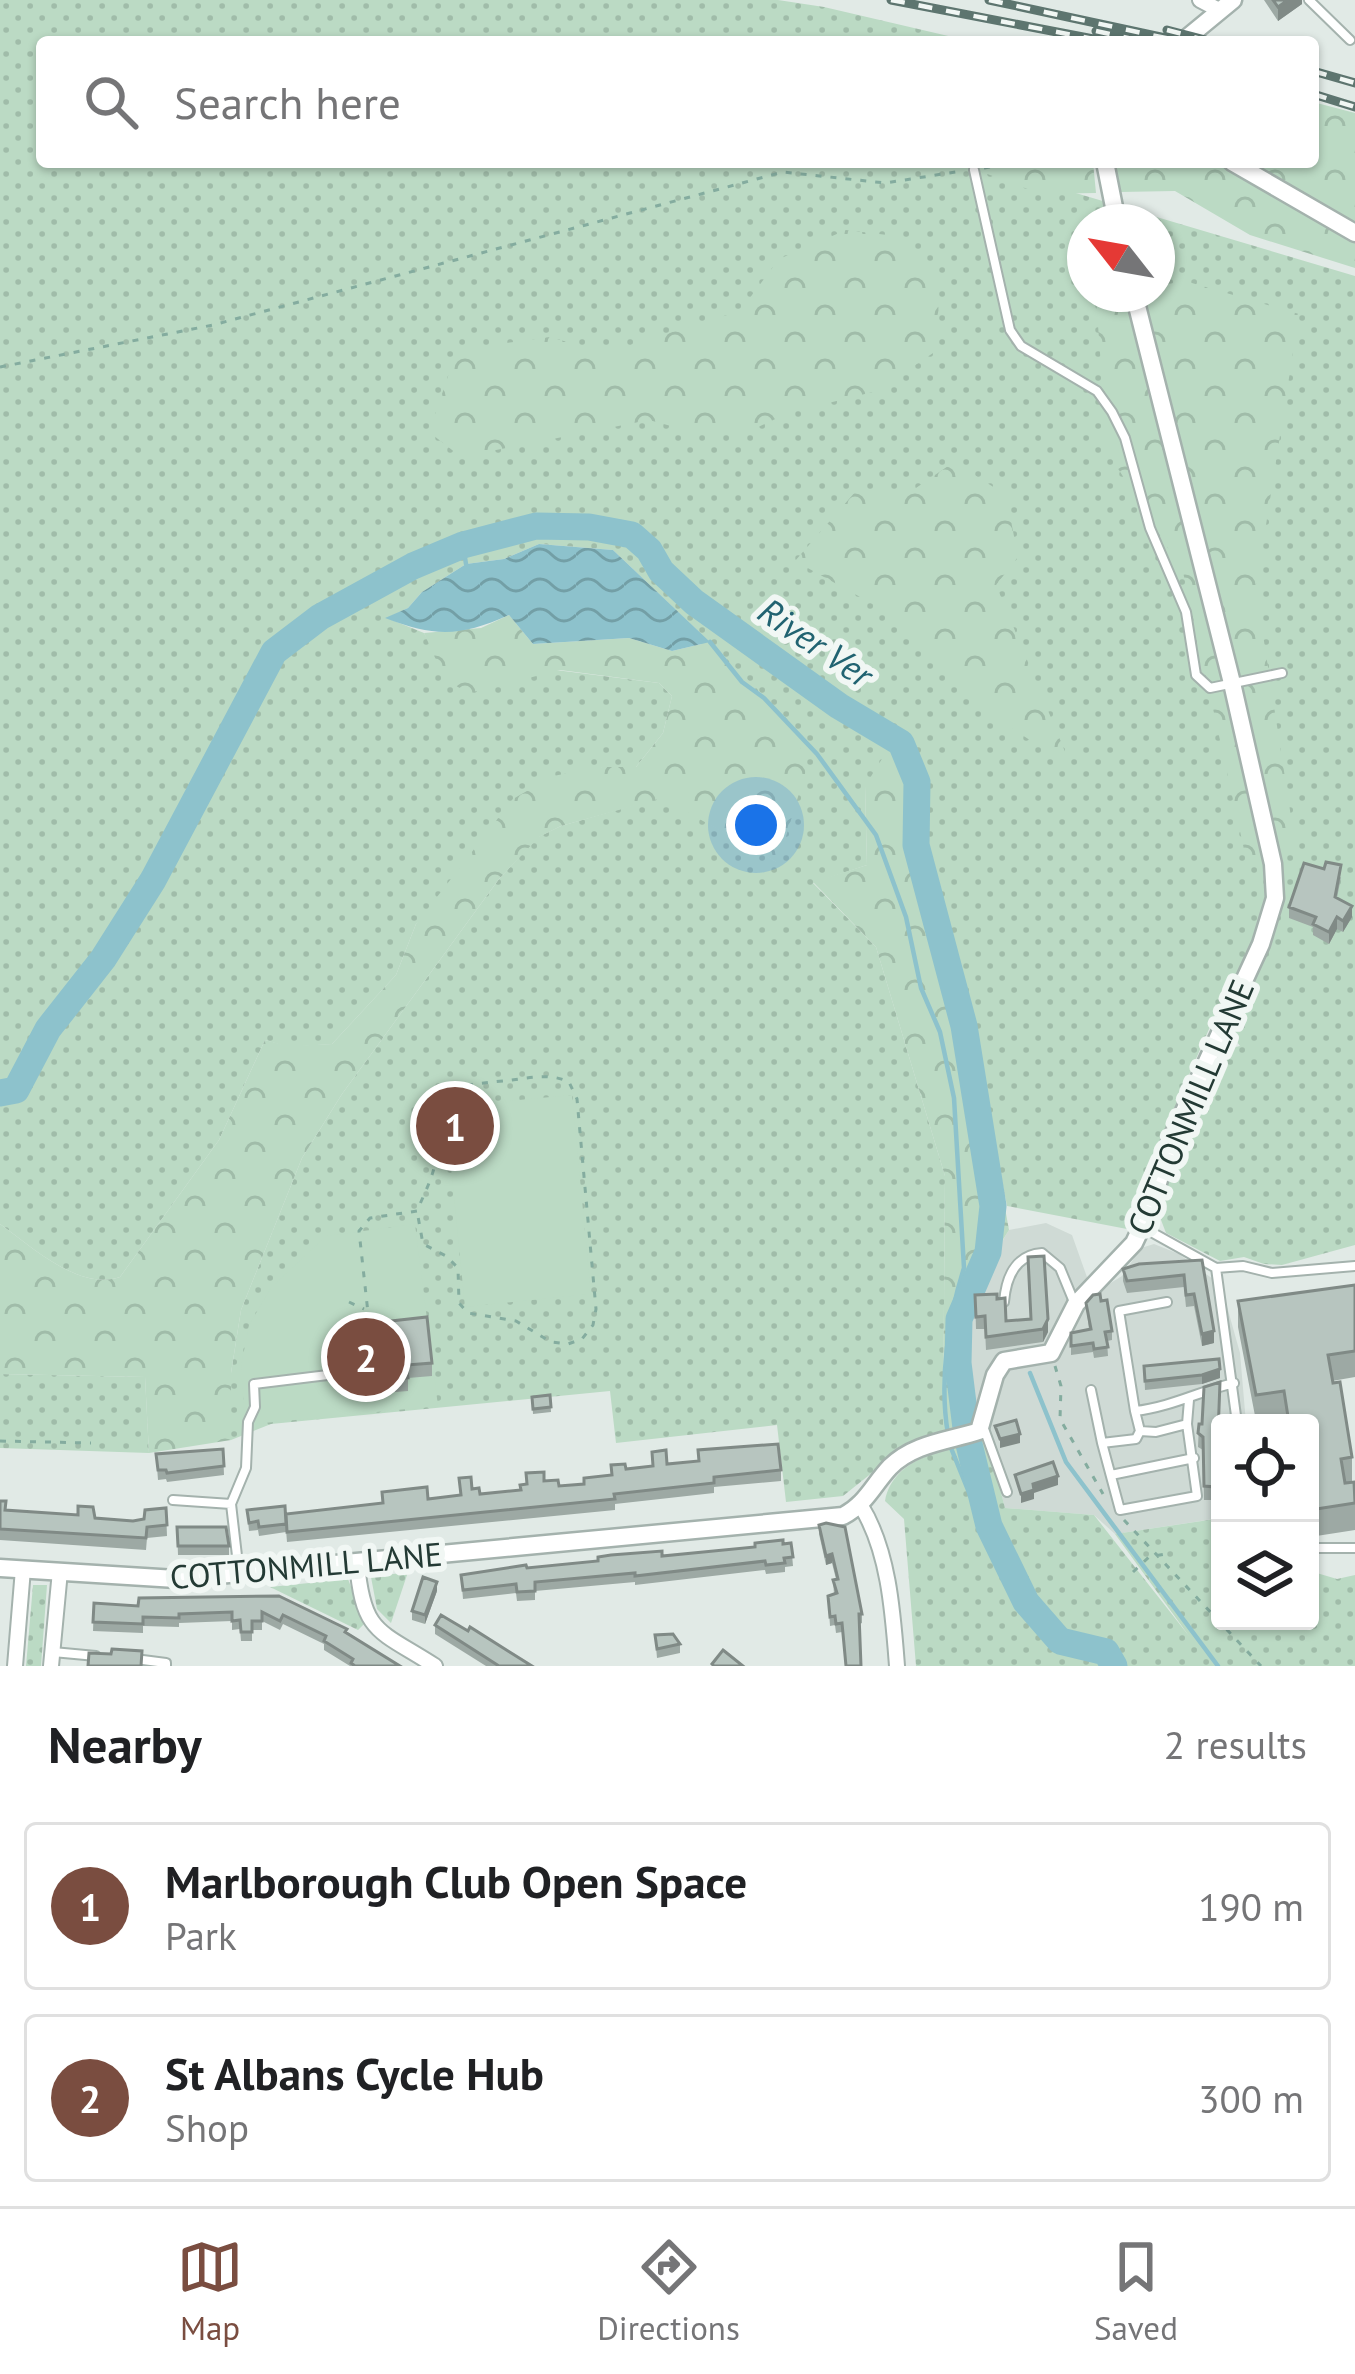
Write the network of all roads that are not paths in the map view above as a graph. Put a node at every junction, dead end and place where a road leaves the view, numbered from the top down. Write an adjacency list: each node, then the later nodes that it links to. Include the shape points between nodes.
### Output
1 (1201, 0): 3 (street)
2 (1309, 0): 5 (lane)
3 (1226, 5): 4 (street)
4 (1189, 36)
5 (1349, 40)
6 (1107, 168): 9 (street)
7 (1242, 168): 10 (street)
8 (974, 170): 13 (lane, via 1010,330 1021,346 1096,391 1112,412 1186,612 1196,675 1210,688)
9 (1114, 204)
10 (1355, 233)
11 (1139, 312): 13 (street, COTTONMILL LANE)
12 (1282, 673): 13 (lane)
13 (1232, 683): 14 (street, COTTONMILL LANE, via 1275,898 1170,1142)
14 (1143, 1227): 16 (lane); 19 (street, COTTONMILL LANE)
15 (1355, 1266): 16 (lane)
16 (1216, 1268): 21 (lane)
17 (1004, 1302): 19 (lane, via 1014,1266 1042,1253 1060,1268)
18 (1167, 1302): 24 (lane, via 1119,1311)
19 (1076, 1304): 27 (street, COTTONMILL LANE, via 1051,1352 1013,1357 999,1368)
20 (341, 1335): 34 (lane, via 344,1373 254,1384 245,1468)
21 (1234, 1383): 23 (lane); 25 (lane)
22 (1091, 1390): 29 (lane)
23 (1189, 1400): 24 (lane); 26 (lane)
24 (1135, 1411): 28 (lane)
25 (1236, 1414)
26 (1187, 1424): 28 (lane); 30 (lane)
27 (979, 1429): 32 (lane); 35 (street, via 902,1457)
28 (1140, 1431): 29 (lane, via 1136,1439)
29 (1102, 1443): 31 (lane)
30 (1194, 1458): 31 (lane); 31 (lane, via 1197,1496 1120,1510)
31 (1111, 1474)
32 (1007, 1492)
33 (172, 1500): 34 (lane)
34 (231, 1504): 42 (lane)
35 (860, 1505): 38 (street, COTTONMILL LANE, via 843,1516); 49 (street, via 893,1612)
36 (1319, 1548): 37 (lane)
37 (1355, 1548)
38 (357, 1563): 42 (street, COTTONMILL LANE); 48 (street, via 368,1618)
39 (0, 1568): 40 (street, COTTONMILL LANE)
40 (22, 1570): 41 (street, COTTONMILL LANE); 46 (street)
41 (60, 1571): 42 (street, COTTONMILL LANE); 45 (street)
42 (239, 1575)
43 (98, 1656): 45 (lane)
44 (121, 1658): 47 (lane)
45 (52, 1659)
46 (15, 1666)
47 (166, 1666)
48 (435, 1666)
49 (897, 1666)

